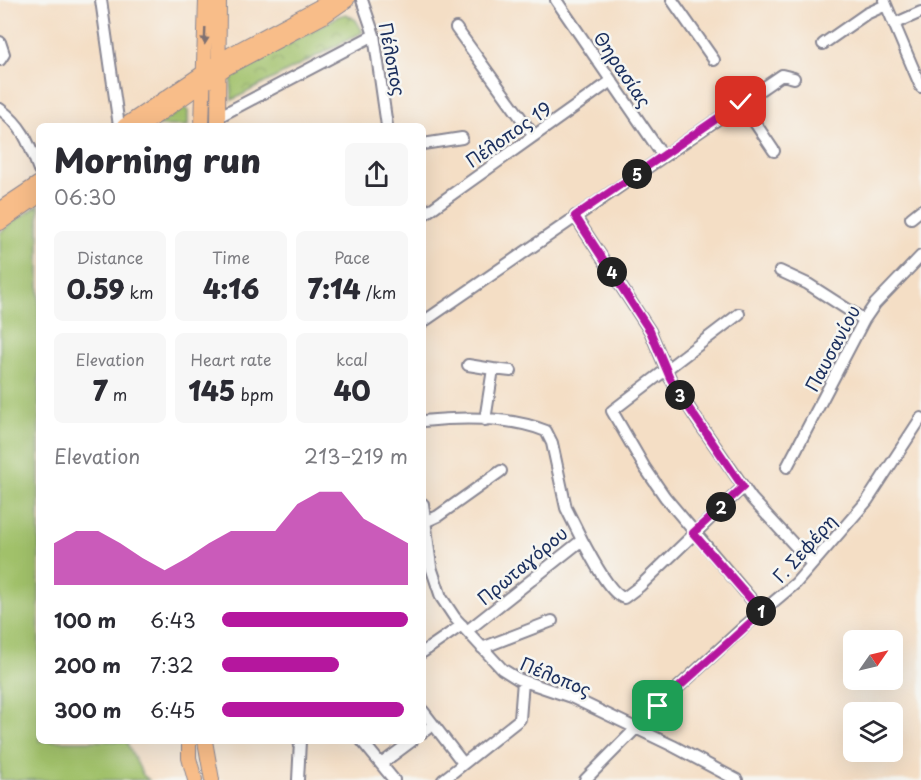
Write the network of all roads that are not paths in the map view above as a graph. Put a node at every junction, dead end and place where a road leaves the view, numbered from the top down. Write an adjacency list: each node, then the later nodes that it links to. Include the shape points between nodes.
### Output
1 (101, 0): 26 (street)
2 (206, 0): 19 (main road, one-way to 19)
3 (219, 0): 18 (main road)
4 (332, 0): 18 (main road)
5 (346, 0): 18 (main road, via 324,16)
6 (362, 0): 13 (street, Πέλοπος)
7 (556, 0): 21 (street, Θηρασίας)
8 (672, 0): 17 (street)
9 (885, 3): 11 (street); 15 (street)
10 (921, 12): 11 (street)
11 (894, 24): 22 (street)
12 (456, 28): 31 (street)
13 (374, 35): 25 (street); 30 (street, Πέλοπος)
14 (0, 42): 16 (street, via 4,54)
15 (823, 44)
16 (0, 60)
17 (714, 60)
18 (219, 68): 19 (main road); 25 (main road)
19 (203, 78): 27 (main road); 28 (main road); 29 (main road)
20 (794, 78): 23 (street, via 782,75)
21 (611, 81): 31 (street, Πέλοπος 19); 35 (street, Θηρασίας)
22 (920, 82)
23 (741, 102): 34 (street); 35 (street)
24 (0, 109): 36 (street, via 22,130)
25 (218, 122)
26 (119, 123)
27 (129, 123)
28 (146, 123)
29 (202, 123)
30 (387, 123)
31 (534, 136): 41 (street, Πέλοπος 19)
32 (462, 138): 33 (street)
33 (426, 144)
34 (774, 151)
35 (663, 156): 42 (street)
36 (36, 164)
37 (36, 185): 39 (main road)
38 (36, 198): 44 (main road)
39 (0, 209)
40 (921, 210): 43 (street)
41 (426, 213)
42 (575, 216): 48 (street); 52 (street, via 650,331)
43 (911, 218)
44 (0, 223)
45 (921, 256): 49 (street, Παυσανίου)
46 (780, 271): 49 (street)
47 (739, 314): 52 (street)
48 (426, 320)
49 (864, 320): 57 (street, Παυσανίου)
50 (468, 366): 51 (street)
51 (493, 369): 53 (street); 55 (street)
52 (667, 370): 59 (street); 61 (street, via 612,411 654,482)
53 (511, 371)
54 (921, 418): 64 (street, Γ. Σεφέρη, via 867,501)
55 (485, 420): 56 (street, Πρωταγόρου); 62 (street, Πρωταγόρου, via 548,433 566,508)
56 (426, 421)
57 (787, 467)
58 (501, 471): 60 (street)
59 (743, 487): 61 (street); 64 (street)
60 (426, 522)
61 (693, 533): 62 (street, via 623,598 610,585); 66 (street)
62 (582, 540): 68 (street, Πρωταγόρου)
63 (426, 548): 65 (street, Πέλοπος)
64 (812, 564): 66 (street, Γ. Σεφέρη)
65 (427, 573): 68 (street, Πέλοπος)
66 (762, 612): 74 (street, Γ. Σεφέρη)
67 (552, 621): 69 (street)
68 (464, 628): 69 (street, Πέλοπος); 70 (street, Πρωταγόρου)
69 (482, 648): 71 (street, Πέλοπος, via 507,673)
70 (426, 650)
71 (523, 681): 74 (street, Πέλοπος, via 563,693); 81 (street, via 520,719)
72 (426, 715): 73 (street)
73 (433, 725): 75 (street); 81 (street)
74 (635, 728): 88 (street, Γ. Σεφέρη); 89 (street, Πέλοπος)
75 (426, 730)
76 (189, 744): 83 (main road)
77 (206, 744): 84 (main road)
78 (300, 744): 85 (street)
79 (364, 744): 82 (street)
80 (408, 744): 82 (street)
81 (463, 763): 87 (street)
82 (381, 764): 86 (street)
83 (195, 780)
84 (212, 780)
85 (298, 780)
86 (394, 780)
87 (443, 780)
88 (585, 780)
89 (737, 780)

